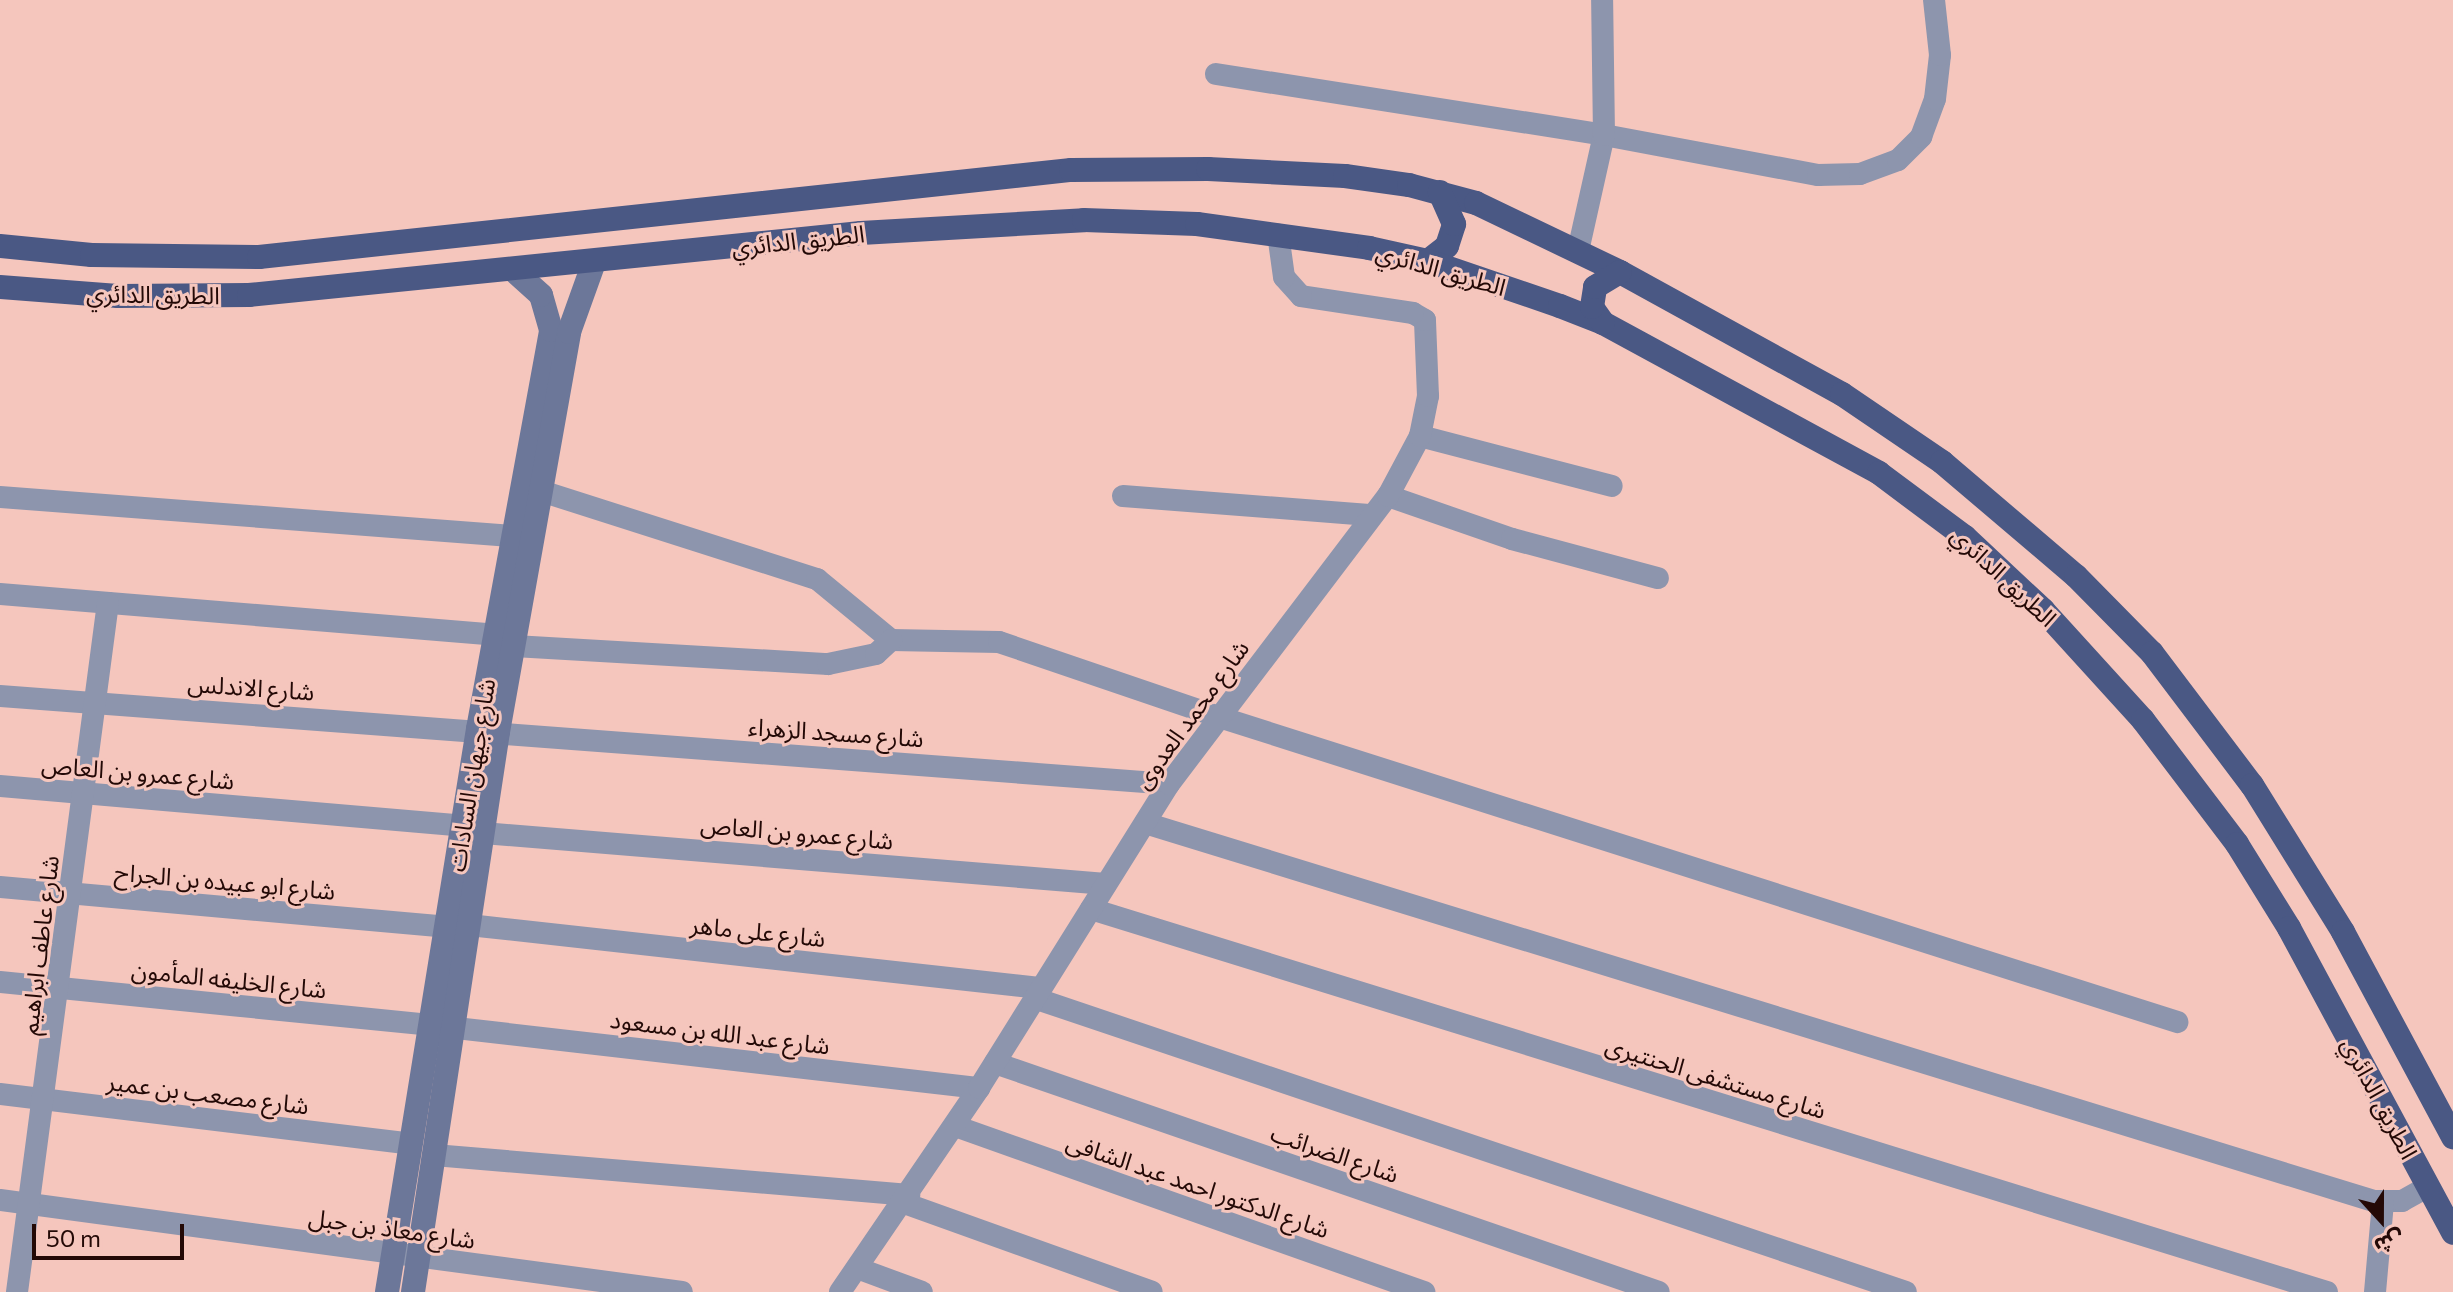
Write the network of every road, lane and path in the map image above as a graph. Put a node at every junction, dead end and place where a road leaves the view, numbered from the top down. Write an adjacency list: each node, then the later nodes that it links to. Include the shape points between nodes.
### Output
1 (1602, 0): 4 (street)
2 (1934, 0): 4 (street, via 1940,55 1935,99 1921,137 1898,160 1860,174 1818,175)
3 (1216, 74): 4 (street)
4 (1604, 135): 8 (street)
5 (1440, 192): 7 (highway, الطريق الدائري, via 1377,179 1291,172 1071,170 259,257 92,255); 8 (highway, الطريق الدائري, via 1511,217); 9 (highway, via 1452,212 1452,235)
6 (1278, 234): 9 (highway, الطريق الدائري); 10 (highway, الطريق الدائري, via 1141,221 1027,220); 15 (street, شارع محمد العدوى, via 1284,277 1301,296 1413,313 1425,320 1428,396)
7 (0, 246)
8 (1578, 251): 12 (highway, الطريق الدائري)
9 (1428, 261): 14 (highway, الطريق الدائري)
10 (594, 262): 11 (highway, الطريق الدائري); 17 (main road, شارع جيهان السادات, via 569,332)
11 (514, 271): 13 (highway, الطريق الدائري, via 184,297); 22 (main road, شارع جيهان السادات, via 541,295 551,330)
12 (1620, 272): 14 (highway, via 1595,287 1592,307); 52 (highway, الطريق الدائري, via 1893,427 1990,500 2115,614 2187,695 2284,833)
13 (0, 287)
14 (1603, 323): 55 (highway, الطريق الدائري, via 1879,473 1965,537 2043,610 2143,720 2237,844 2289,928)
15 (1420, 436): 16 (street); 19 (street, شارع محمد العدوى)
16 (1612, 486)
17 (541, 491): 26 (main road, شارع جيهان السادات); 27 (street, via 817,579)
18 (1123, 496): 21 (street)
19 (1388, 496): 21 (street, شارع محمد العدوى); 23 (street, via 1512,539)
20 (0, 497): 22 (street)
21 (1372, 515): 30 (street, شارع محمد العدوى)
22 (512, 536): 26 (main road, شارع جيهان السادات)
23 (1658, 578)
24 (0, 594): 25 (street)
25 (108, 603): 26 (street); 29 (street, شارع عاطف ابراهيم)
26 (504, 640): 27 (street, via 828,664 876,654); 31 (main road, شارع جيهان السادات)
27 (891, 640): 30 (street, via 999,642)
28 (0, 696): 29 (street, شارع الاندلس)
29 (96, 702): 31 (street, شارع الاندلس); 34 (street, شارع عاطف ابراهيم)
30 (1216, 716): 32 (street, شارع محمد العدوى); 45 (street)
31 (488, 730): 32 (street, شارع مسجد الزهراء); 36 (main road, شارع جيهان السادات)
32 (1169, 784): 35 (street, شارع محمد العدوى)
33 (0, 786): 34 (street, شارع عمرو بن العاص)
34 (84, 793): 36 (street, شارع عمرو بن العاص); 39 (street, شارع عاطف ابراهيم)
35 (1145, 823): 37 (street, شارع محمد العدوى); 58 (street)
36 (473, 829): 37 (street, شارع عمرو بن العاص); 41 (main road, شارع جيهان السادات)
37 (1106, 884): 40 (street, شارع محمد العدوى)
38 (0, 887): 39 (street, شارع ابو عبيده بن الجراح)
39 (72, 894): 41 (street, شارع ابو عبيده بن الجراح); 43 (street, شارع عاطف ابراهيم)
40 (1091, 909): 44 (street, شارع محمد العدوى); 74 (street, شارع مستشفى الحنتيرى)
41 (458, 926): 44 (street, شارع على ماهر); 46 (main road, شارع جيهان السادات)
42 (0, 982): 43 (street, شارع الخليفه المأمون)
43 (60, 988): 46 (street, شارع الخليفه المأمون); 50 (street, شارع عاطف ابراهيم)
44 (1037, 993): 47 (street, شارع محمد العدوى); 73 (street, شارع على ماهر)
45 (2177, 1022)
46 (442, 1026): 48 (street, شارع عبد الله بن مسعود); 53 (main road, شارع جيهان السادات); 54 (main road, شارع جيهان السادات)
47 (995, 1063): 48 (street, شارع محمد العدوى); 72 (street, شارع الضرائب)
48 (979, 1088): 51 (street, شارع محمد العدوى)
49 (0, 1094): 50 (street, شارع مصعب بن عمير)
50 (46, 1100): 53 (street, شارع مصعب بن عمير); 59 (street, شارع عاطف ابراهيم)
51 (955, 1126): 56 (street, شارع محمد العدوى); 71 (street, شارع الدكتور احمد عبد الشافى)
52 (2453, 1137)
53 (411, 1144): 61 (main road, شارع جيهان السادات)
54 (434, 1155): 56 (street); 62 (main road, شارع جيهان السادات)
55 (2427, 1187): 58 (street, via 2402,1201); 60 (highway, الطريق الدائري)
56 (906, 1199): 63 (street, شارع محمد العدوى); 70 (street)
57 (0, 1200): 59 (street, شارع معاذ بن جبل)
58 (2383, 1203): 75 (street)
59 (29, 1204): 61 (street, شارع معاذ بن جبل); 64 (street, شارع عاطف ابراهيم)
60 (2453, 1233)
61 (393, 1255): 62 (street, شارع معاذ بن جبل); 65 (main road, شارع جيهان السادات)
62 (418, 1258): 66 (main road, شارع جيهان السادات); 67 (street, شارع معاذ بن جبل)
63 (857, 1268): 68 (street, شارع محمد العدوى); 69 (street)
64 (17, 1292)
65 (387, 1292)
66 (413, 1292)
67 (682, 1292)
68 (840, 1292)
69 (922, 1292)
70 (1152, 1292)
71 (1424, 1292)
72 (1659, 1292)
73 (1906, 1292)
74 (2327, 1292)
75 (2375, 1292)

